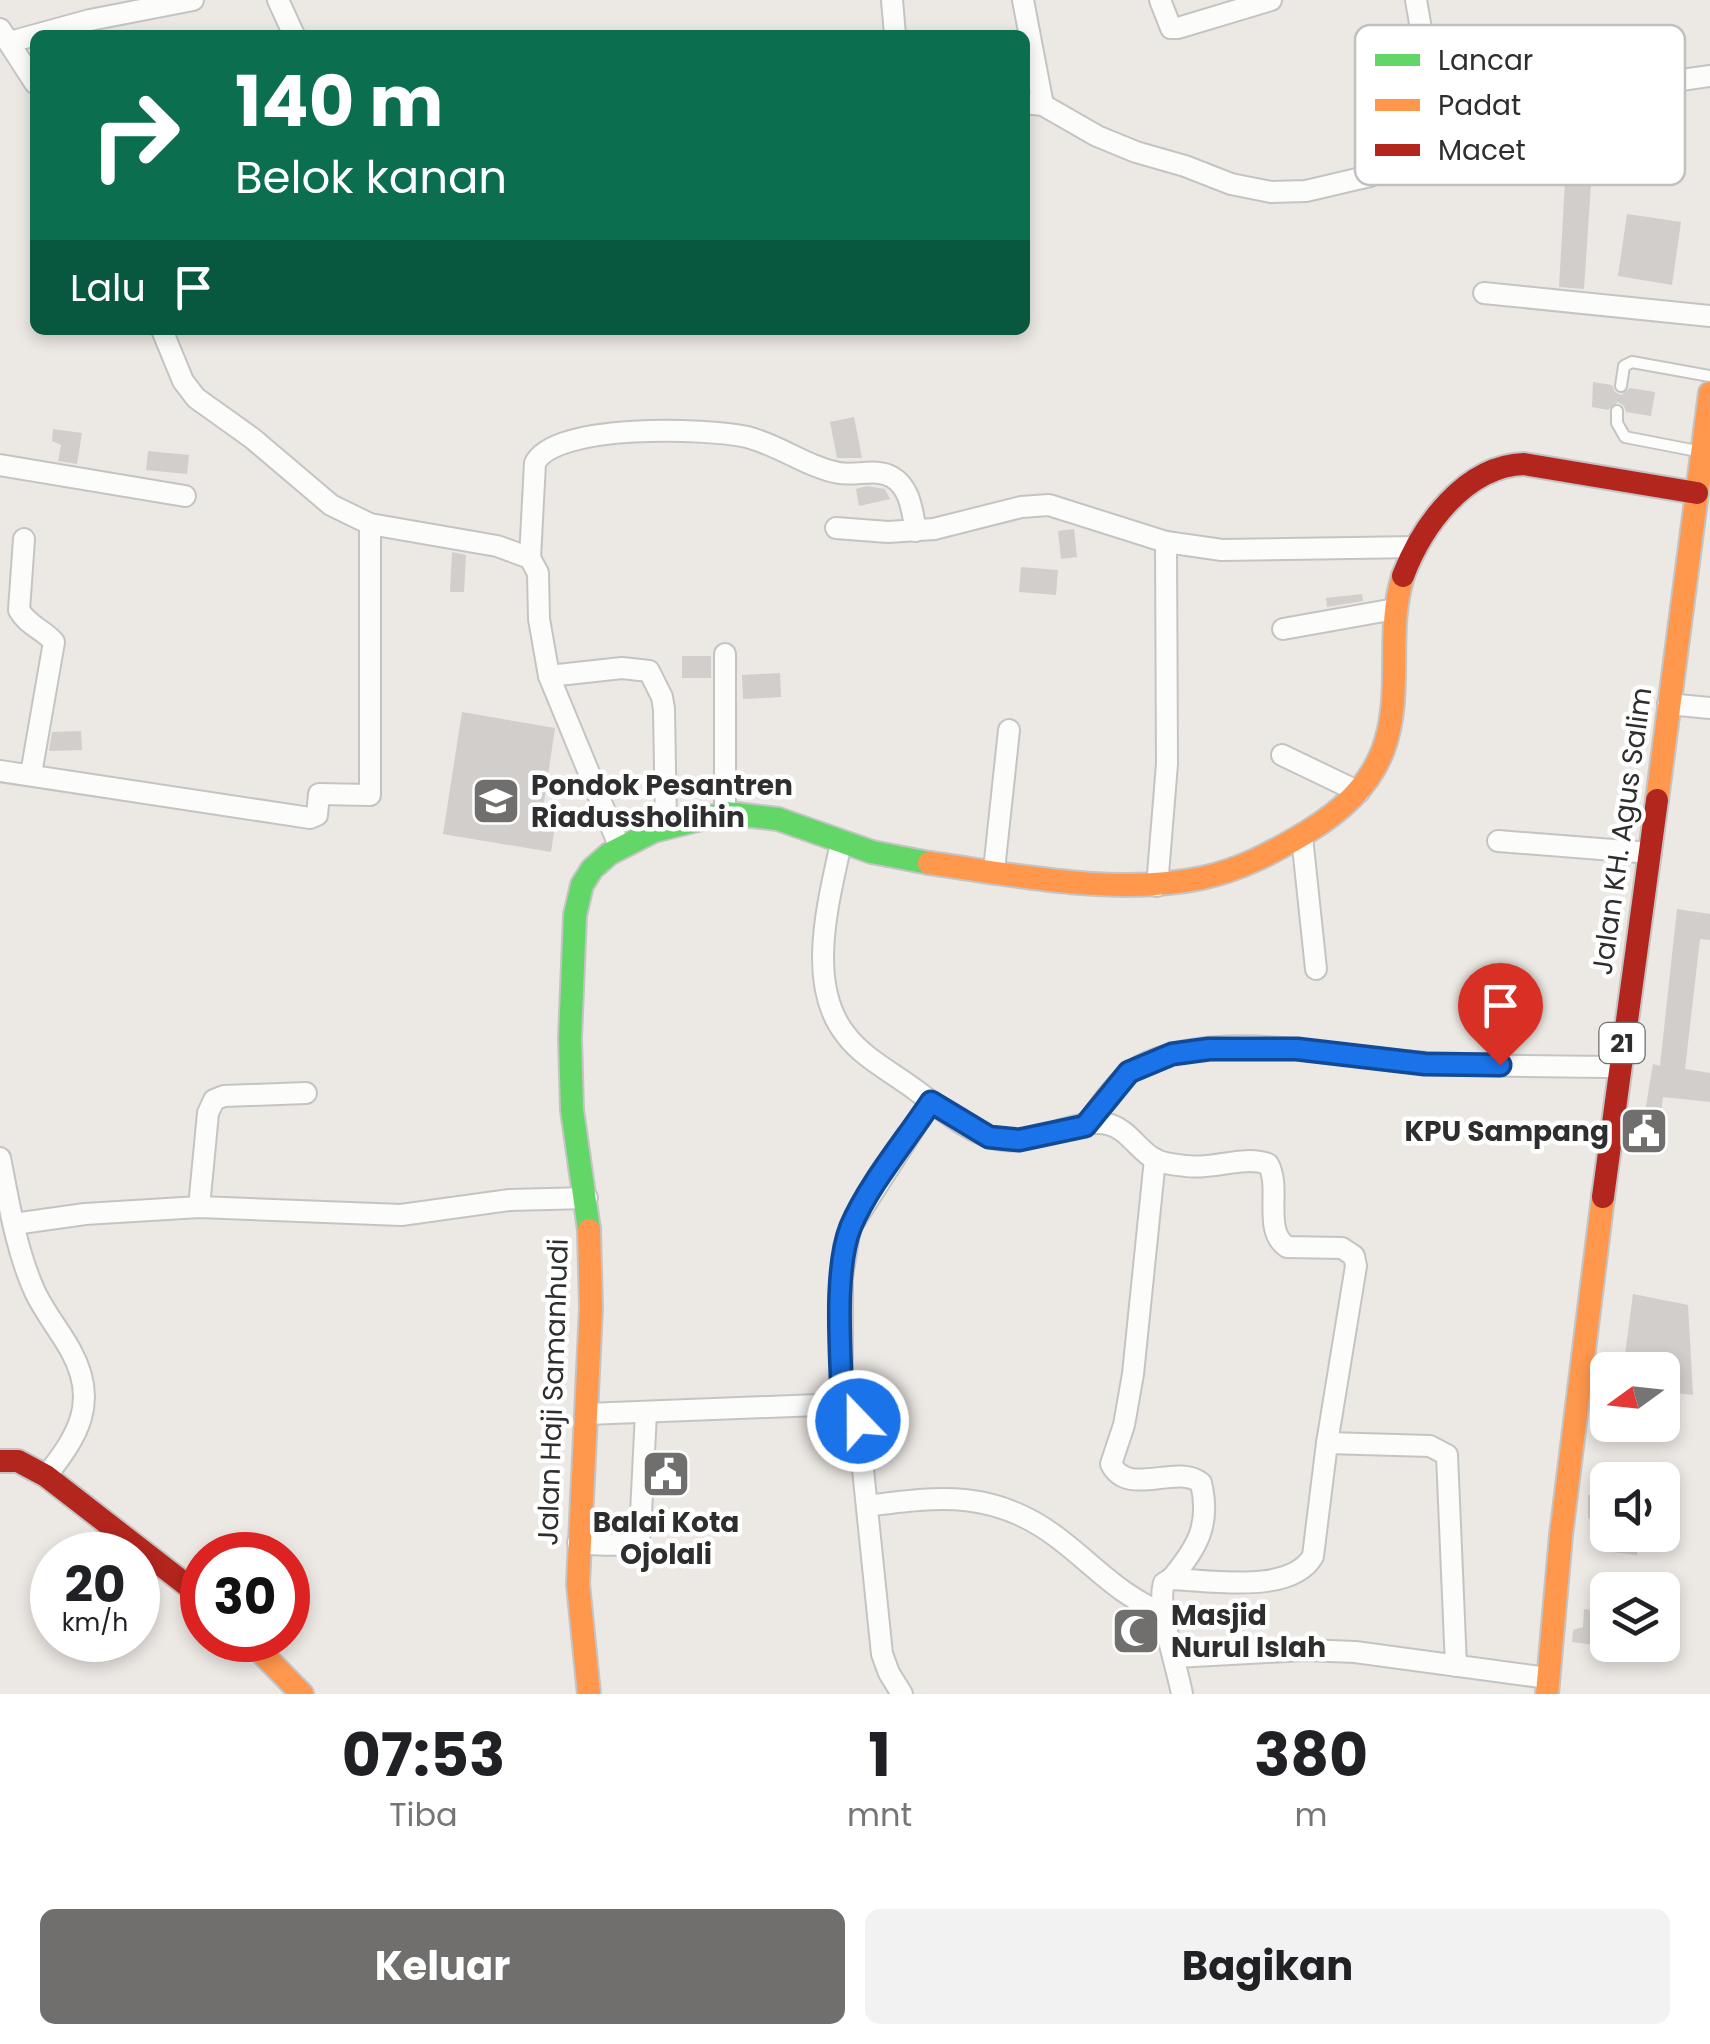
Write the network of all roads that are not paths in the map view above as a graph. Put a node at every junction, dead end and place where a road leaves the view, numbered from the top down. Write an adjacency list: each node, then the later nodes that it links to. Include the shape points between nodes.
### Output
1 (193, 0): 9 (street)
2 (278, 0): 10 (street)
3 (892, 0): 11 (street)
4 (1023, 0): 12 (street)
5 (1160, 0): 6 (street, via 1167,23 1178,28)
6 (1271, 0)
7 (1416, 0): 8 (street)
8 (1420, 25)
9 (37, 30)
10 (292, 30)
11 (895, 30)
12 (1026, 30)
13 (30, 31): 14 (street)
14 (5, 36): 16 (street)
15 (1030, 66): 19 (street)
16 (30, 75)
17 (1710, 76): 18 (street)
18 (1685, 80)
19 (1034, 104): 20 (street, via 1136,152 1231,184 1306,191)
20 (1355, 178)
21 (1484, 293): 22 (street)
22 (1710, 316)
23 (164, 335): 32 (street, via 196,398 331,504)
24 (1710, 376): 25 (lane, via 1632,362 1624,366)
25 (1621, 386)
26 (1710, 393): 28 (main road, Jalan KH. Agus Salim / 21)
27 (1617, 411): 28 (lane, via 1625,437)
28 (1703, 452): 30 (main road, Jalan KH. Agus Salim / 21)
29 (0, 465): 31 (street)
30 (1697, 493): 37 (main road, Jalan Haji Samanhudi, via 1504,464 1455,497); 43 (main road, Jalan KH. Agus Salim / 21)
31 (184, 496)
32 (370, 524): 38 (street); 48 (street, via 370,796 319,794 313,818)
33 (836, 528): 34 (street)
34 (916, 531): 36 (street, via 1049,505); 38 (street, via 905,489 887,474 839,473 749,438 661,428 541,453)
35 (24, 539): 48 (street, via 19,610 54,642)
36 (1166, 542): 37 (street, via 1222,550); 58 (street, via 1167,764)
37 (1416, 547): 39 (main road, Jalan Haji Samanhudi)
38 (530, 558): 42 (street, via 538,572)
39 (1395, 609): 40 (street); 49 (main road, Jalan Haji Samanhudi, via 1394,704 1376,768)
40 (1283, 629)
41 (725, 654): 50 (street)
42 (549, 676): 51 (street, via 649,671 664,710); 55 (street)
43 (1668, 704): 44 (street); 56 (main road, Jalan KH. Agus Salim / 21)
44 (1710, 708)
45 (1009, 730): 57 (street)
46 (1282, 755): 49 (street)
47 (0, 771): 48 (street)
48 (31, 774)
49 (1358, 792): 52 (main road, Jalan Haji Samanhudi)
50 (725, 812): 51 (main road, Jalan Haji Samanhudi); 54 (main road, Jalan Haji Samanhudi, via 788,822)
51 (666, 826): 55 (main road, Jalan Haji Samanhudi)
52 (1302, 837): 58 (main road, Jalan Haji Samanhudi, via 1224,874); 59 (street)
53 (1498, 841): 56 (street)
54 (841, 843): 57 (main road, Jalan Haji Samanhudi, via 911,861); 62 (street, via 822,956 835,1014 854,1044)
55 (620, 848): 66 (main road, Jalan Haji Samanhudi, via 582,885 574,936 572,1117)
56 (1651, 853): 60 (main road, Jalan KH. Agus Salim / 21)
57 (994, 870): 58 (main road, Jalan Haji Samanhudi)
58 (1157, 886)
59 (1316, 968)
60 (1618, 1067): 63 (street, via 1425,1064 1297,1049 1209,1049 1172,1054 1129,1072); 83 (main road, Jalan KH. Agus Salim / 21, via 1564,1493)
61 (306, 1093): 67 (street, via 214,1100)
62 (931, 1102): 63 (street, via 1002,1140); 69 (street, via 850,1228 842,1276)
63 (1085, 1126): 65 (street, via 1114,1126)
64 (0, 1158): 68 (street)
65 (1154, 1159): 72 (street, via 1194,1168 1268,1164 1282,1243 1353,1254); 77 (street, via 1133,1374 1110,1464 1125,1478 1192,1476 1201,1482 1199,1544)
66 (586, 1198): 67 (street, via 401,1215); 71 (main road, Jalan Haji Samanhudi)
67 (199, 1207): 68 (street)
68 (14, 1224): 74 (street, via 36,1293 82,1376 80,1428)
69 (842, 1404): 70 (street); 75 (street, via 857,1415)
70 (646, 1412): 71 (street); 76 (street, via 640,1534 624,1544)
71 (587, 1414): 76 (main road, Jalan Haji Samanhudi)
72 (1326, 1443): 77 (street, via 1313,1556 1304,1568 1267,1582); 82 (street, via 1430,1446 1447,1455)
73 (6, 1457): 74 (main road)
74 (46, 1476): 78 (main road)
75 (866, 1506): 79 (street, via 954,1497 1004,1507 1058,1538 1139,1604); 86 (street, via 882,1654)
76 (578, 1544): 85 (main road, Jalan Haji Samanhudi, via 578,1616)
77 (1172, 1579): 79 (street, via 1162,1585)
78 (180, 1580)
79 (1165, 1614): 80 (street)
80 (1176, 1657): 82 (street, via 1304,1650); 87 (street)
81 (271, 1662): 84 (main road)
82 (1456, 1666): 83 (street)
83 (1548, 1686)
84 (302, 1694)
85 (590, 1694)
86 (902, 1694)
87 (1182, 1694)

